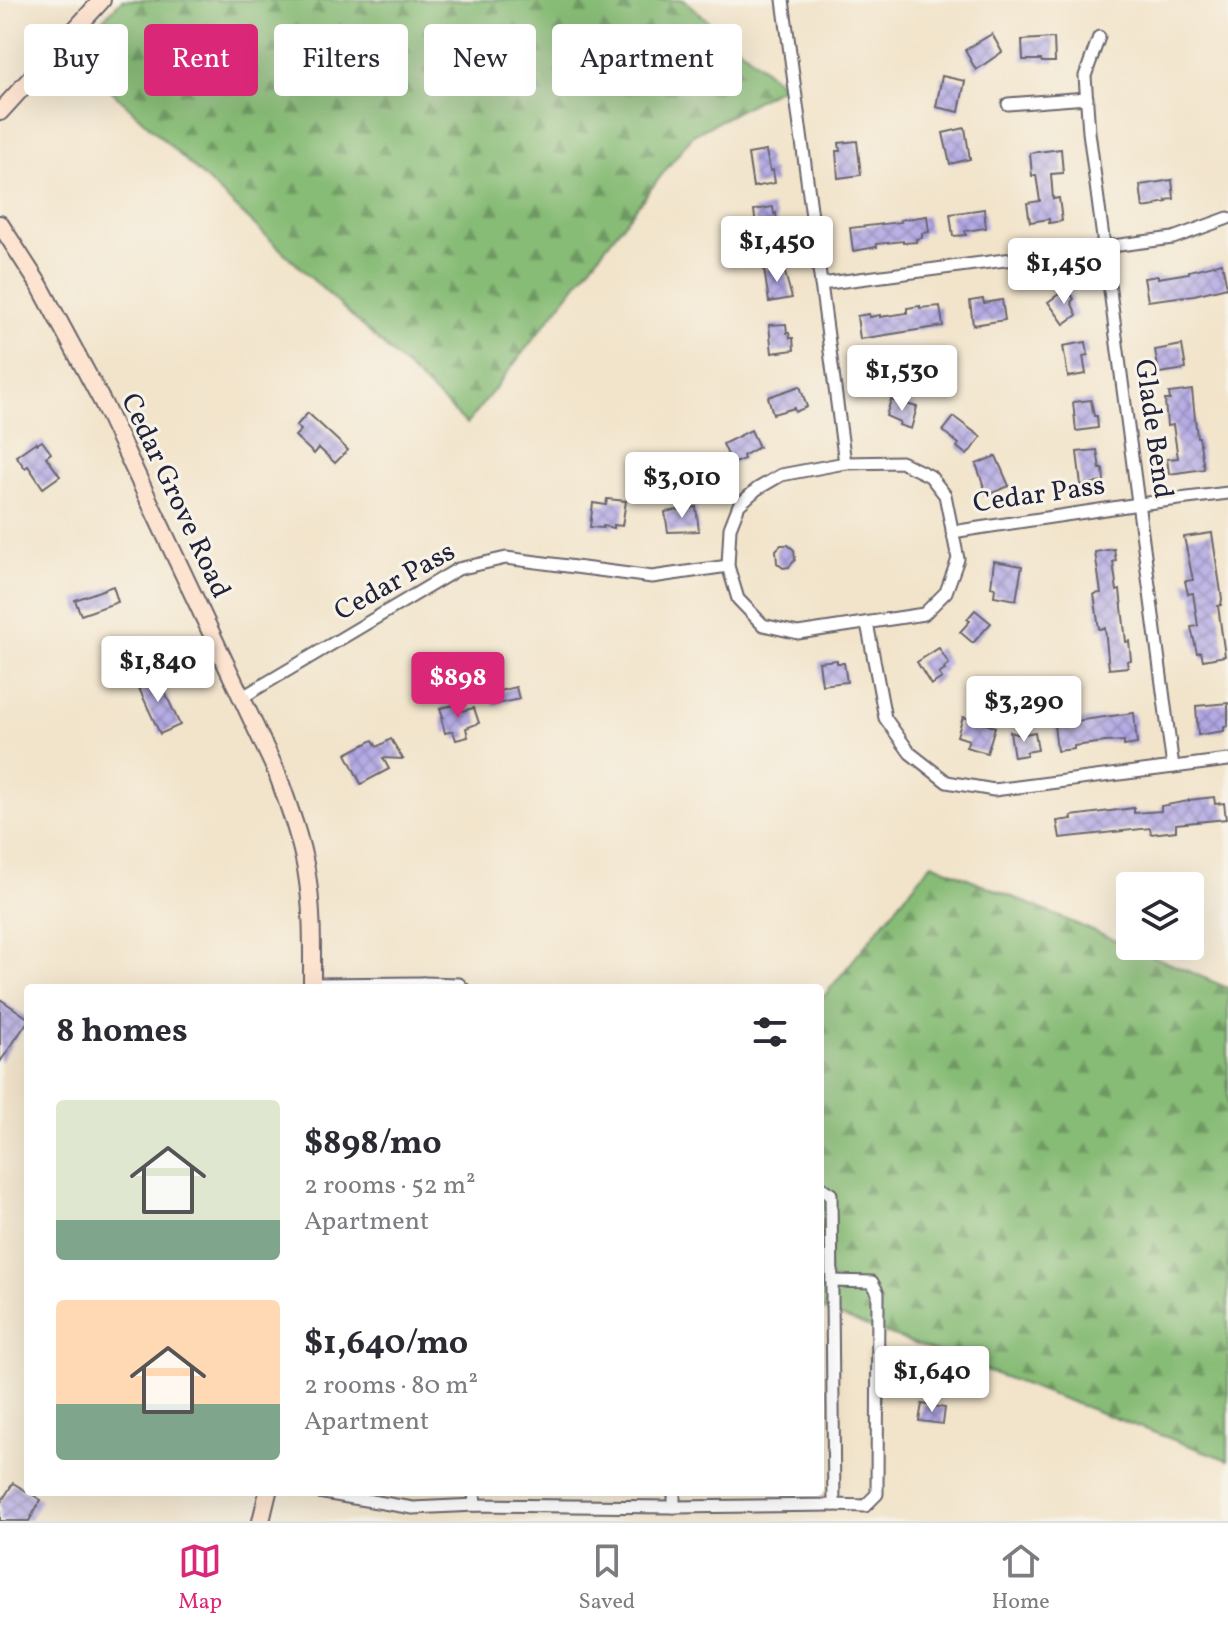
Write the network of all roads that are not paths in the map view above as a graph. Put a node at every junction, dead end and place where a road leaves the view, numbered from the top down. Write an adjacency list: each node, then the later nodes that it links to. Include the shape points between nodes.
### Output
1 (102, 0): 6 (main road)
2 (783, 0): 10 (street)
3 (1099, 37): 4 (street, Glade Bend, via 1085,76)
4 (1087, 98): 5 (street); 9 (street, Glade Bend)
5 (1008, 104)
6 (0, 112)
7 (1228, 218): 9 (street, via 1173,238)
8 (0, 224): 17 (main road, Cedar Grove Road, via 103,403)
9 (1105, 247): 10 (street); 13 (street, Glade Bend)
10 (821, 284): 11 (street)
11 (845, 463): 14 (street, via 901,462 930,476 945,495); 15 (street, via 781,475 757,489 739,505 730,528)
12 (1228, 493): 13 (street, Cedar Pass)
13 (1139, 504): 14 (street, Cedar Pass); 19 (street, Glade Bend)
14 (952, 532): 16 (street, via 958,559 946,592 924,614)
15 (728, 566): 16 (street, via 738,599 763,625 798,633); 17 (street, Cedar Pass, via 652,577 506,558 458,569)
16 (867, 623): 19 (street, via 885,718 910,753 947,782 994,790)
17 (241, 698): 20 (main road, Cedar Grove Road, via 295,823 312,926)
18 (1228, 760): 19 (street)
19 (1173, 767)
20 (312, 984)
21 (824, 1190): 22 (street, via 831,1194)
22 (832, 1281): 30 (street); 30 (street, via 872,1282 878,1293 877,1494 865,1506)
23 (267, 1496): 32 (main road)
24 (342, 1496): 28 (street, via 413,1508)
25 (474, 1496): 28 (street)
26 (629, 1496): 29 (street)
27 (674, 1496): 31 (street)
28 (475, 1505): 29 (street)
29 (629, 1505): 31 (street)
30 (834, 1505): 31 (street)
31 (674, 1507)
32 (261, 1521)

